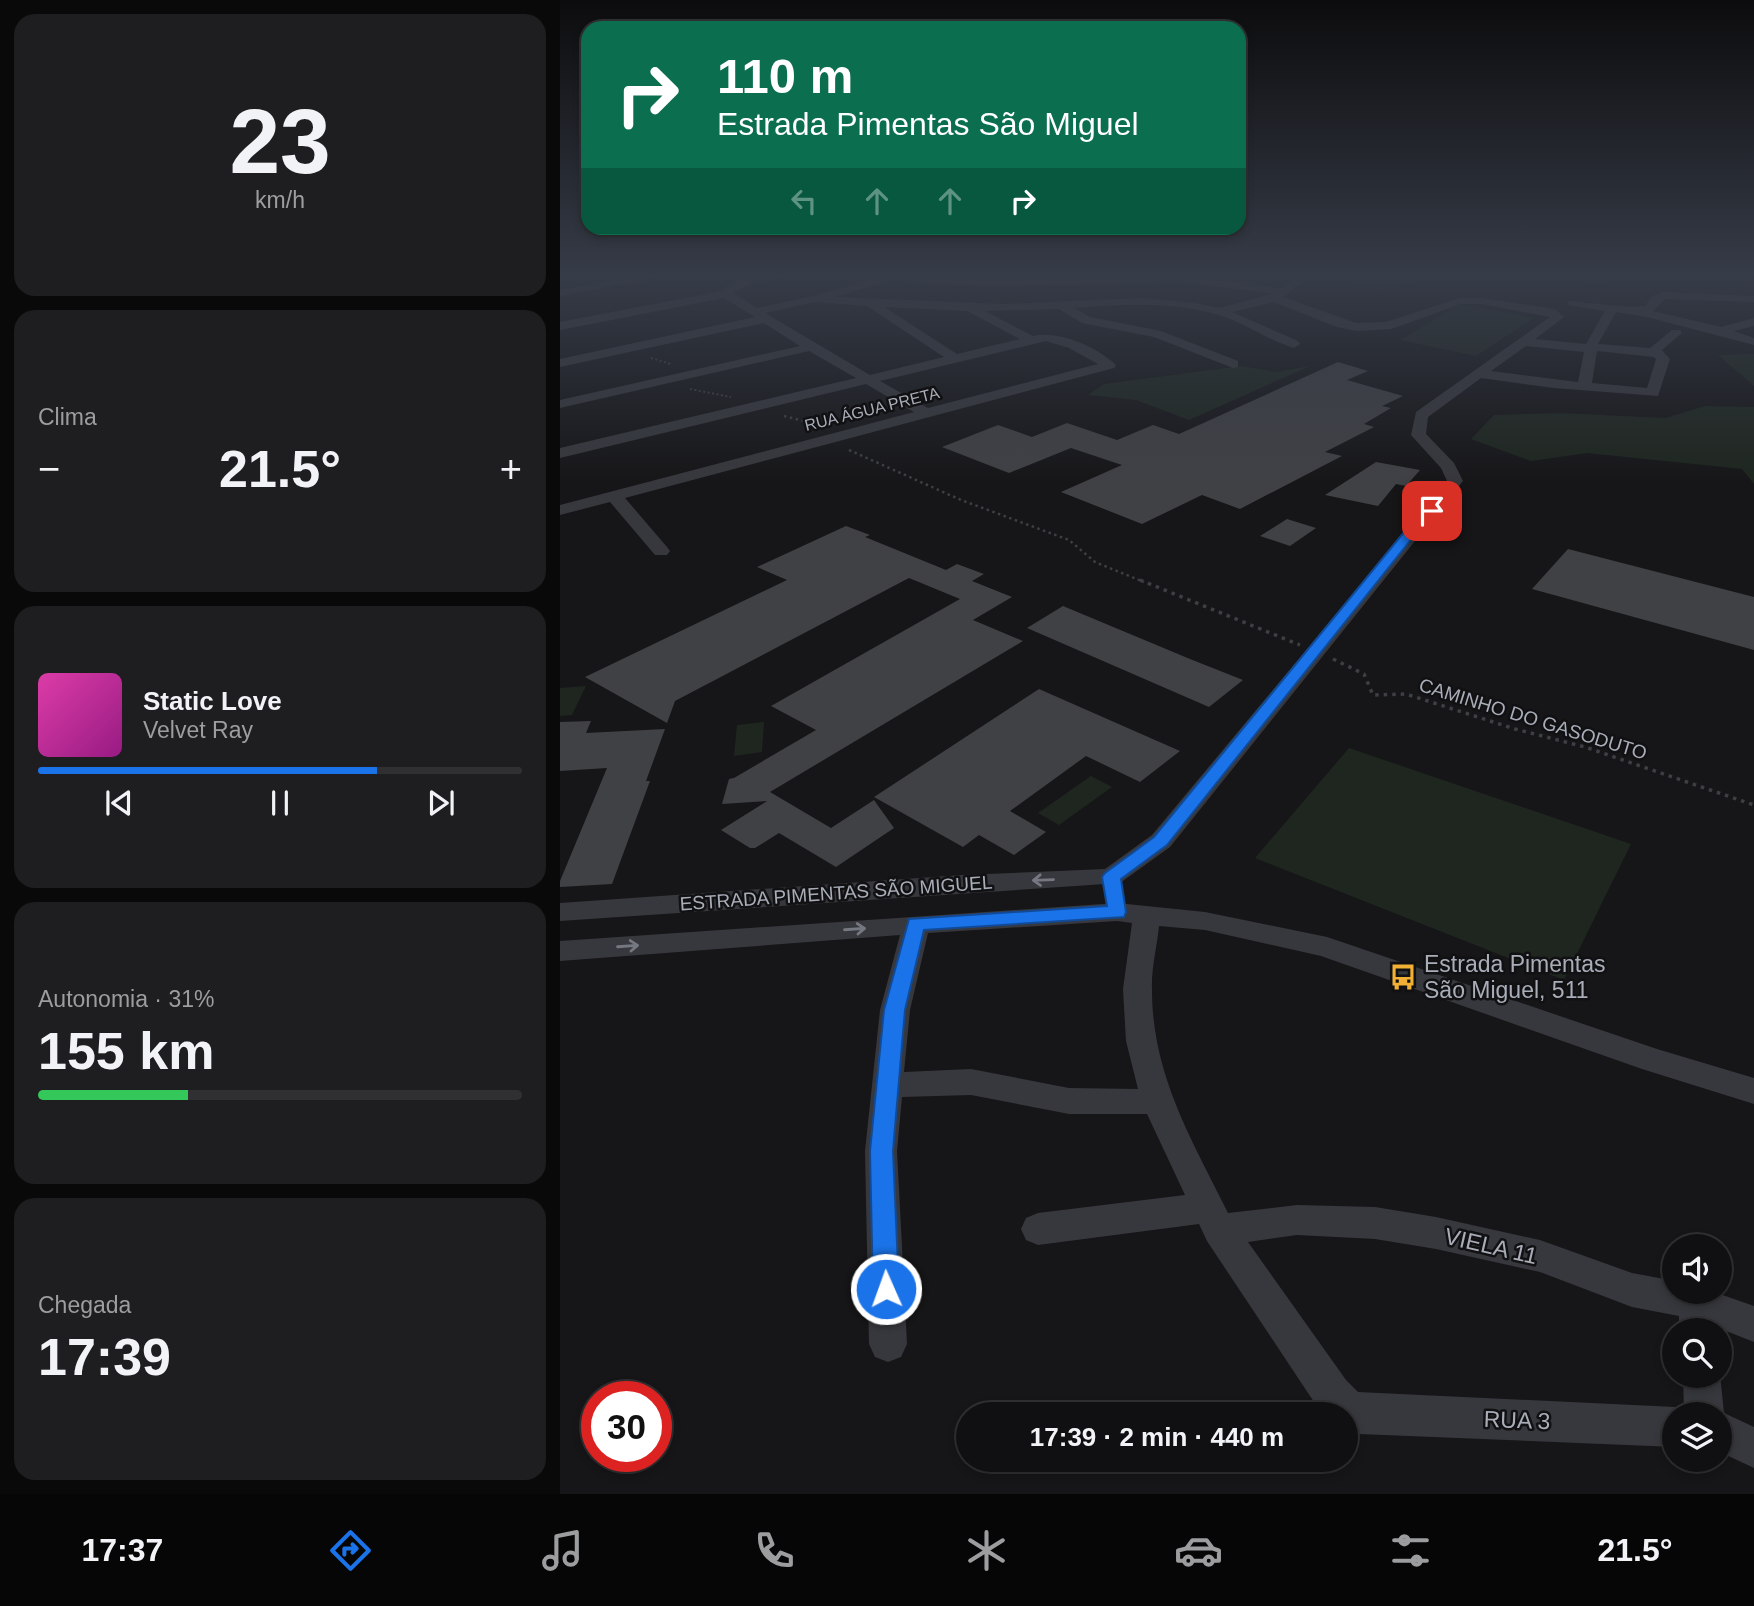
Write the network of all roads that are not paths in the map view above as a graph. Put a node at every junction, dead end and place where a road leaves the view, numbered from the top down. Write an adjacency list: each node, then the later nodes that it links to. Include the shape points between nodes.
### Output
1 (650, 343): 15 (street)
2 (804, 343): 11 (street)
3 (931, 343): 14 (street)
4 (1019, 343): 14 (street)
5 (1066, 343): 21 (street, RUA ÁGUA PRETA, via 1109,365)
6 (1179, 343): 16 (street)
7 (1524, 343): 17 (street)
8 (1533, 343): 12 (street)
9 (1595, 343): 12 (street)
10 (1664, 343): 13 (street)
11 (811, 347): 18 (street); 20 (street)
12 (1592, 348): 13 (street); 19 (street)
13 (1657, 353): 19 (street, via 1663,359 1653,393)
14 (954, 358): 18 (street)
15 (560, 363)
16 (1233, 364)
17 (1481, 374): 19 (street); 26 (street, via 1430,407 1418,425 1418,435 1448,466 1455,481 1161,841)
18 (869, 378): 21 (street); 22 (street)
19 (1584, 387)
20 (560, 404)
21 (926, 413): 23 (street, RUA ÁGUA PRETA)
22 (560, 453)
23 (614, 496): 24 (street, RUA ÁGUA PRETA); 25 (street)
24 (560, 510)
25 (661, 551)
26 (1111, 877): 27 (street, ESTRADA PIMENTAS SÃO MIGUEL, one-way to 27); 28 (street)
27 (560, 912)
28 (1132, 914): 29 (street, ESTRADA PIMENTAS SÃO MIGUEL); 32 (street, ESTRADA PIMENTAS SÃO MIGUEL, via 1205,921 1327,947); 33 (street, via 1141,1041)
29 (916, 924): 30 (street, ESTRADA PIMENTAS SÃO MIGUEL, one-way to 29); 31 (street, via 895,1010)
30 (560, 951)
31 (889, 1086): 33 (street, via 971,1082 1069,1101); 38 (street, via 881,1151)
32 (1754, 1091)
33 (1156, 1100): 34 (street)
34 (1213, 1219): 35 (street, VIELA 11); 36 (street, VIELA 11, via 1376,1223 1436,1233 1540,1256); 39 (street, RUA 3, via 1332,1394 1359,1414)
35 (1038, 1229)
36 (1697, 1316): 37 (street, VIELA 11)
37 (1754, 1324)
38 (888, 1344)
39 (1662, 1426)
40 (1732, 1437): 41 (street)
41 (1754, 1448)

